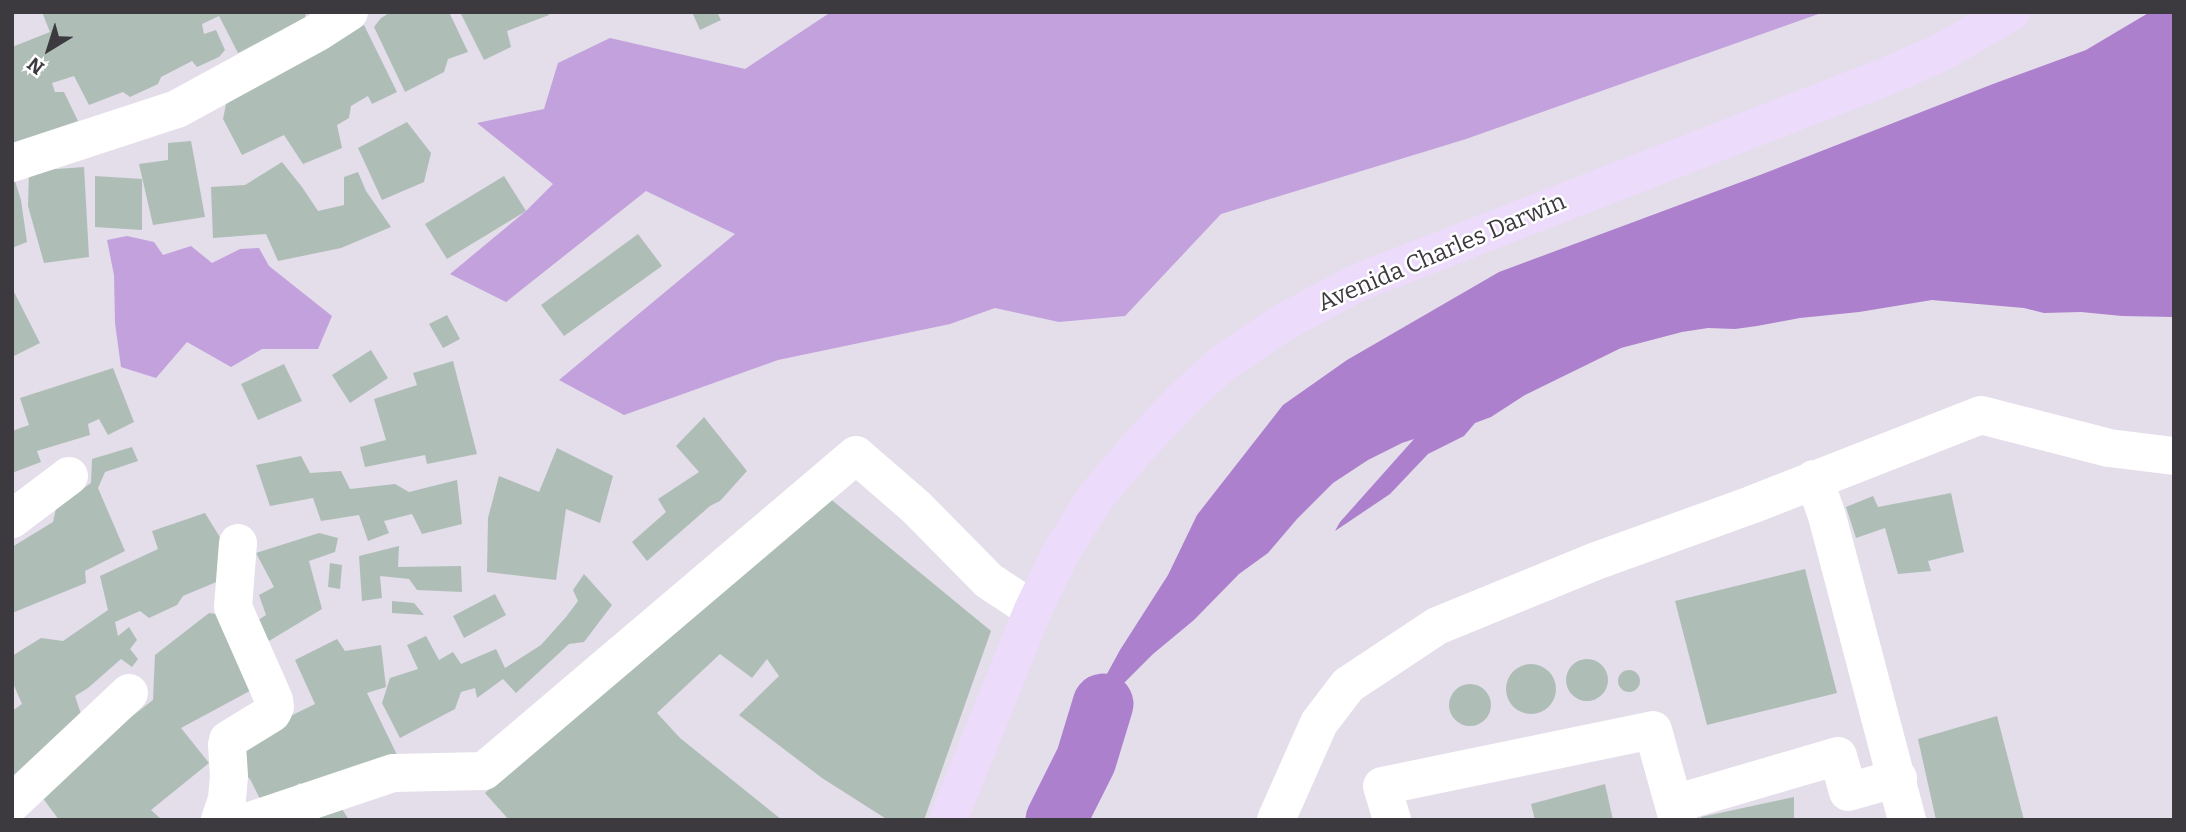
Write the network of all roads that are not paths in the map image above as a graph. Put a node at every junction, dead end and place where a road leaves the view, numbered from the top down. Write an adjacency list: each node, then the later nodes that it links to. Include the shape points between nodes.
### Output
1 (349, 12): 3 (street, via 177,109)
2 (2011, 12): 9 (main road, Avenida Charles Darwin, via 1942,52 1890,75 1357,283 1282,323 1222,364 1140,445 1083,517)
3 (12, 163)
4 (2174, 456): 6 (street, via 2109,448 1981,415)
5 (69, 475): 7 (street)
6 (1814, 479): 11 (street); 17 (street, via 1437,626 1348,685 1319,723)
7 (12, 519)
8 (238, 543): 14 (street, via 233,607 275,707 229,740 229,776)
9 (1033, 610): 15 (street, via 989,581 916,507 856,455 484,771 393,773); 16 (main road, Avenida Charles Darwin)
10 (129, 693): 12 (street)
11 (1898, 778): 13 (street, via 1848,792 1838,756); 19 (street)
12 (12, 803)
13 (1676, 812): 18 (street, via 1653,730 1382,786)
14 (220, 820)
15 (253, 820)
16 (948, 820)
17 (1276, 820)
18 (1392, 820)
19 (1908, 820)

